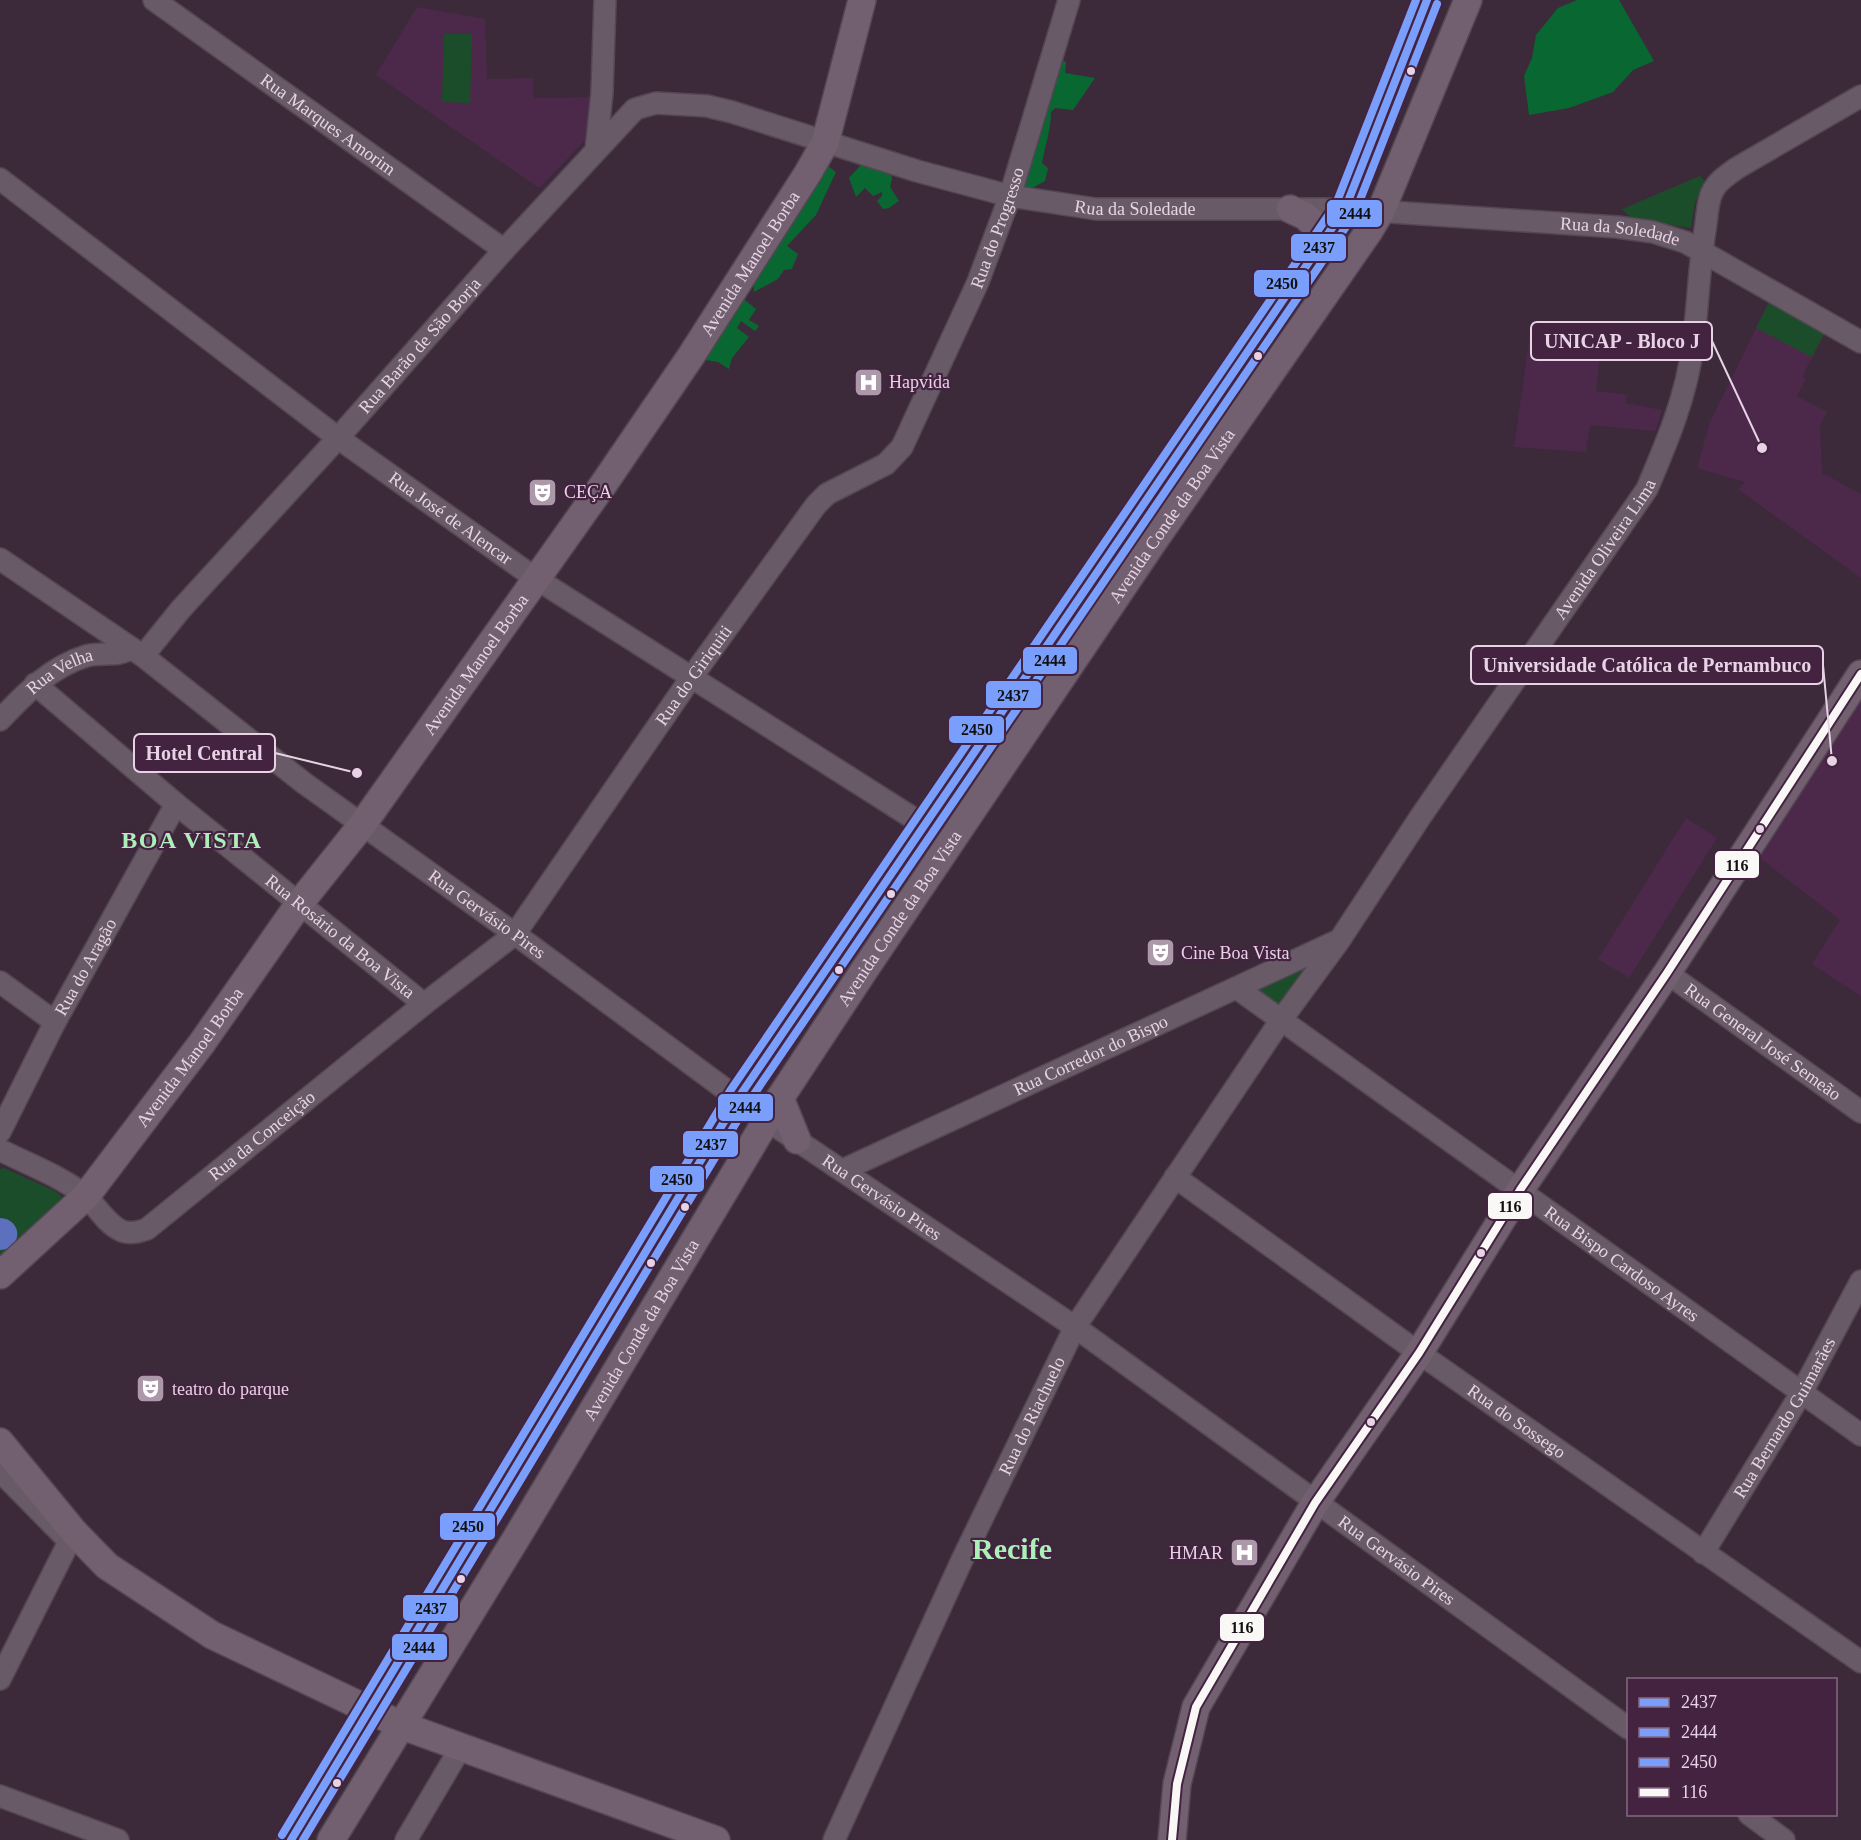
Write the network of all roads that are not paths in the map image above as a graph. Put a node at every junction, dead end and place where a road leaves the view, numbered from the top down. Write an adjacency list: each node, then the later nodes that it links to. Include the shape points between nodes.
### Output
1 (154, 0): 16 (street, Rua Marques Amorim)
2 (605, 0): 9 (street)
3 (862, 0): 8 (main road, Avenida Manoel Borba)
4 (1069, 0): 11 (street, Rua do Progresso)
5 (1427, 0): 13 (main road, Avenida Conde da Boa Vista)
6 (1468, 0): 14 (main road, Avenida Conde da Boa Vista)
7 (1861, 96): 17 (street, Avenida Oliveira Lima, via 1720,180 1710,197)
8 (825, 143): 9 (street, Rua da Soledade, via 707,106 656,103 635,109); 11 (street, Rua da Soledade); 22 (main road, Avenida Manoel Borba, via 691,356)
9 (596, 150): 16 (street, Rua Barão de São Borja)
10 (0, 178): 19 (street, Rua José de Alencar)
11 (1010, 196): 12 (street, Rua da Soledade, via 1096,208); 20 (street, Rua do Progresso, via 978,282)
12 (1290, 209): 13 (street, Rua da Soledade); 15 (main road, via 1316,225)
13 (1345, 209): 14 (street, Rua da Soledade); 15 (main road, Avenida Conde da Boa Vista)
14 (1381, 211): 17 (street, Rua da Soledade, via 1617,227 1653,232); 41 (main road, Avenida Conde da Boa Vista, via 1151,545)
15 (1318, 249): 30 (main road, Avenida Conde da Boa Vista)
16 (504, 250): 19 (street, Rua Barão de São Borja)
17 (1702, 252): 18 (street, Rua da Soledade); 33 (street, Avenida Oliveira Lima, via 1693,347 1684,389 1647,489)
18 (1861, 342)
19 (338, 438): 22 (street, Rua José de Alencar); 23 (street, Rua Barão de São Borja)
20 (902, 447): 25 (street, Rua do Giriquiti, via 886,464 827,494 816,505)
21 (0, 559): 23 (street, Rua Gervásio Pires)
22 (536, 578): 25 (street, Rua José de Alencar); 29 (main road, Avenida Manoel Borba)
23 (137, 652): 26 (street, Rua Velha, via 86,656); 29 (street, Rua Gervásio Pires)
24 (1861, 674): 34 (main road)
25 (691, 678): 30 (street, Rua José de Alencar); 32 (street, Rua do Giriquiti)
26 (35, 684): 27 (street, Rua Velha); 28 (street, Rua Rosário da Boa Vista)
27 (0, 720)
28 (176, 804): 31 (street, Rua Rosário da Boa Vista); 39 (street, Rua do Aragão)
29 (362, 825): 31 (main road, Avenida Manoel Borba); 32 (street, Rua Gervásio Pires)
30 (924, 825): 40 (main road, Avenida Conde da Boa Vista)
31 (299, 904): 37 (street, Rua Rosário da Boa Vista); 49 (main road, Avenida Manoel Borba, via 202,1043)
32 (514, 934): 37 (street, Rua da Conceição); 40 (street, Rua Gervásio Pires)
33 (1339, 941): 36 (street, Rua Corredor do Bispo); 38 (street, Avenida Oliveira Lima)
34 (1667, 973): 42 (street, Rua General José Semeão); 48 (main road)
35 (0, 982): 39 (street)
36 (1238, 989): 38 (street, Rua Bispo Cardoso Ayres); 46 (street, Rua Corredor do Bispo)
37 (424, 1004): 49 (street, Rua da Conceição, via 147,1228 131,1233 113,1227)
38 (1281, 1020): 47 (street, Rua do Riachuelo); 48 (street, Rua Bispo Cardoso Ayres)
39 (55, 1022): 43 (street, Rua do Aragão)
40 (739, 1097): 41 (street, Rua Gervásio Pires); 63 (main road, Avenida Conde da Boa Vista)
41 (774, 1109): 44 (main road); 64 (main road, Avenida Conde da Boa Vista)
42 (1861, 1112)
43 (0, 1132)
44 (797, 1140): 46 (street, Rua Gervásio Pires)
45 (0, 1150): 49 (street, Rua da Conceição)
46 (843, 1170): 52 (street, Rua Gervásio Pires)
47 (1175, 1177): 52 (street, Rua do Riachuelo); 53 (street, Rua do Sossego)
48 (1520, 1190): 53 (main road); 54 (street, Rua Bispo Cardoso Ayres)
49 (86, 1196): 50 (main road, Avenida Manoel Borba)
50 (0, 1275)
51 (1861, 1281): 54 (street, Rua Bernardo Guimarães)
52 (1075, 1327): 58 (street, Rua Gervásio Pires); 74 (street, Rua do Riachuelo)
53 (1419, 1353): 58 (main road); 60 (street, Rua do Sossego)
54 (1802, 1392): 55 (street, Rua Bispo Cardoso Ayres); 60 (street, Rua Bernardo Guimarães)
55 (1861, 1435)
56 (0, 1442): 59 (main road)
57 (0, 1471): 59 (street)
58 (1315, 1503): 65 (street, Rua Gervásio Pires); 75 (main road, via 1196,1707 1177,1784)
59 (71, 1537): 62 (street); 63 (main road, via 107,1566 212,1635)
60 (1703, 1553): 61 (street, Rua do Sossego)
61 (1861, 1662)
62 (0, 1679)
63 (370, 1710): 64 (main road); 70 (main road, Avenida Conde da Boa Vista)
64 (403, 1726): 66 (main road); 71 (main road, Avenida Conde da Boa Vista)
65 (1627, 1727)
66 (461, 1748): 72 (street); 73 (main road)
67 (0, 1796): 69 (street)
68 (1750, 1816): 76 (street)
69 (118, 1840)
70 (291, 1840)
71 (331, 1840)
72 (406, 1840)
73 (716, 1840)
74 (834, 1840)
75 (1172, 1840)
76 (1784, 1840)

